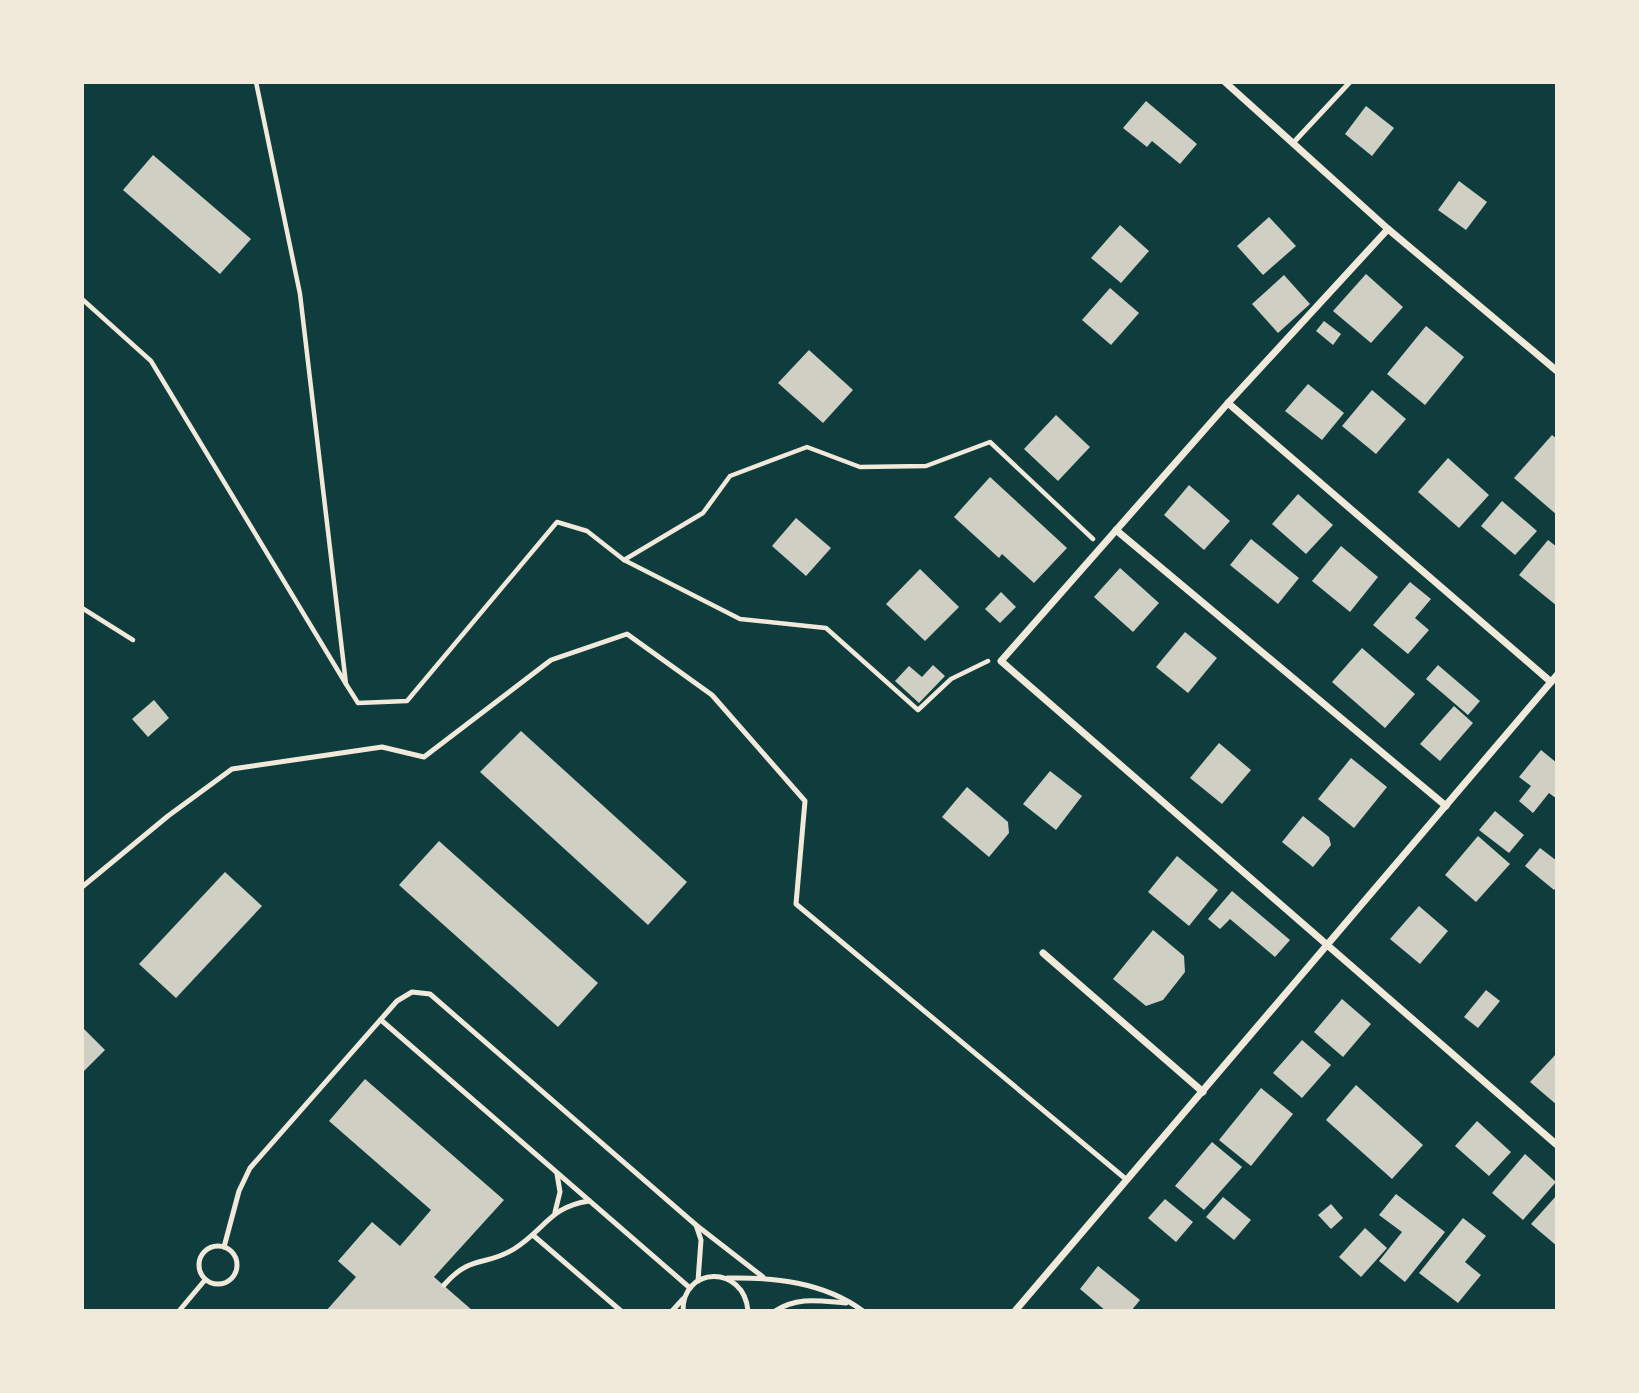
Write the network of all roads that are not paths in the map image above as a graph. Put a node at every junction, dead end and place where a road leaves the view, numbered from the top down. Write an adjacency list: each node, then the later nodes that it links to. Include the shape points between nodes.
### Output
1 (1225, 82): 3 (street)
2 (1350, 82): 3 (lane)
3 (1294, 142): 4 (street)
4 (1388, 229): 5 (street); 6 (street)
5 (1557, 371)
6 (1228, 403): 7 (street); 9 (street)
7 (1116, 530): 10 (street); 12 (street, via 1001,661)
8 (1557, 675): 9 (street)
9 (1551, 682): 10 (street)
10 (1446, 806): 12 (street)
11 (82, 887): 18 (lane, via 232,769 382,747 424,757 551,660 627,634 712,695 805,801 796,904)
12 (1327, 947): 15 (street); 16 (street)
13 (1043, 953): 15 (street)
14 (381, 1020): 17 (lane); 21 (lane, via 412,992 429,994); 23 (lane, via 250,1168)
15 (1203, 1091): 18 (street)
16 (1557, 1146)
17 (557, 1173): 19 (lane); 20 (lane, via 560,1192)
18 (1127, 1180): 39 (street)
19 (589, 1201): 20 (lane); 29 (lane)
20 (555, 1212): 22 (lane)
21 (696, 1225): 24 (lane); 27 (lane, via 701,1240)
22 (534, 1236): 28 (lane, via 510,1252 460,1267); 33 (lane)
23 (224, 1247): 26 (lane, via 203,1252 198,1266); 26 (lane, via 235,1257 236,1272 219,1285)
24 (762, 1277): 25 (lane); 31 (lane, via 821,1289)
25 (727, 1278): 27 (lane); 36 (lane, via 742,1291)
26 (205, 1280): 32 (lane)
27 (698, 1281): 29 (lane)
28 (444, 1285)
29 (690, 1288): 30 (lane)
30 (685, 1297): 34 (lane); 35 (lane)
31 (853, 1304): 37 (lane, via 806,1299); 38 (lane)
32 (179, 1311)
33 (621, 1311)
34 (672, 1311)
35 (683, 1311)
36 (747, 1311)
37 (775, 1311)
38 (863, 1311)
39 (1015, 1311)

